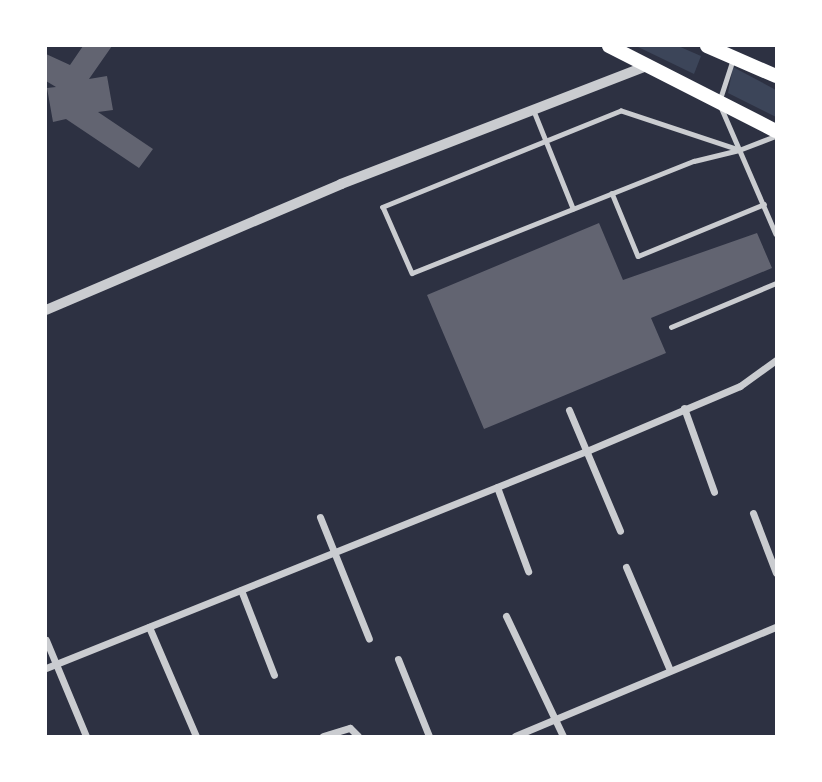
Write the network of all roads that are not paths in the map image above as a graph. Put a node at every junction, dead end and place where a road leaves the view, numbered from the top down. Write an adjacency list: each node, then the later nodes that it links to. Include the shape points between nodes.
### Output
1 (609, 46): 4 (main road)
2 (707, 46): 3 (main road)
3 (734, 57): 5 (main road); 6 (lane)
4 (649, 65): 6 (main road); 7 (street)
5 (776, 76)
6 (719, 102): 8 (main road); 10 (lane)
7 (533, 108): 9 (lane); 16 (street)
8 (776, 134): 10 (lane)
9 (546, 140): 10 (lane, via 621,111); 13 (lane); 13 (lane, via 383,206 412,274)
10 (739, 150): 11 (lane); 12 (lane)
11 (612, 193): 12 (lane, via 638,256); 13 (lane)
12 (764, 204): 14 (lane)
13 (573, 208)
14 (776, 234)
15 (776, 283): 17 (lane)
16 (46, 310)
17 (671, 327)
18 (776, 363): 19 (street, via 761,376)
19 (684, 408): 21 (street); 23 (street)
20 (569, 410): 21 (street)
21 (589, 450): 22 (street); 26 (street)
22 (497, 487): 27 (street); 29 (street)
23 (714, 492)
24 (753, 513): 30 (street)
25 (320, 517): 27 (street)
26 (620, 531)
27 (336, 553): 31 (street); 35 (street)
28 (626, 567): 40 (street)
29 (528, 571)
30 (776, 573)
31 (241, 590): 33 (street); 41 (street)
32 (506, 616): 42 (street)
33 (149, 627): 38 (street); 44 (street)
34 (776, 627): 40 (street)
35 (369, 639)
36 (46, 640): 38 (street)
37 (398, 659): 47 (street)
38 (56, 664): 39 (street); 43 (street)
39 (46, 668)
40 (670, 670): 42 (street)
41 (274, 675)
42 (556, 719): 48 (street); 49 (street)
43 (86, 737)
44 (196, 737)
45 (323, 737): 46 (street, via 350,728)
46 (358, 737)
47 (429, 737)
48 (515, 737)
49 (563, 737)

